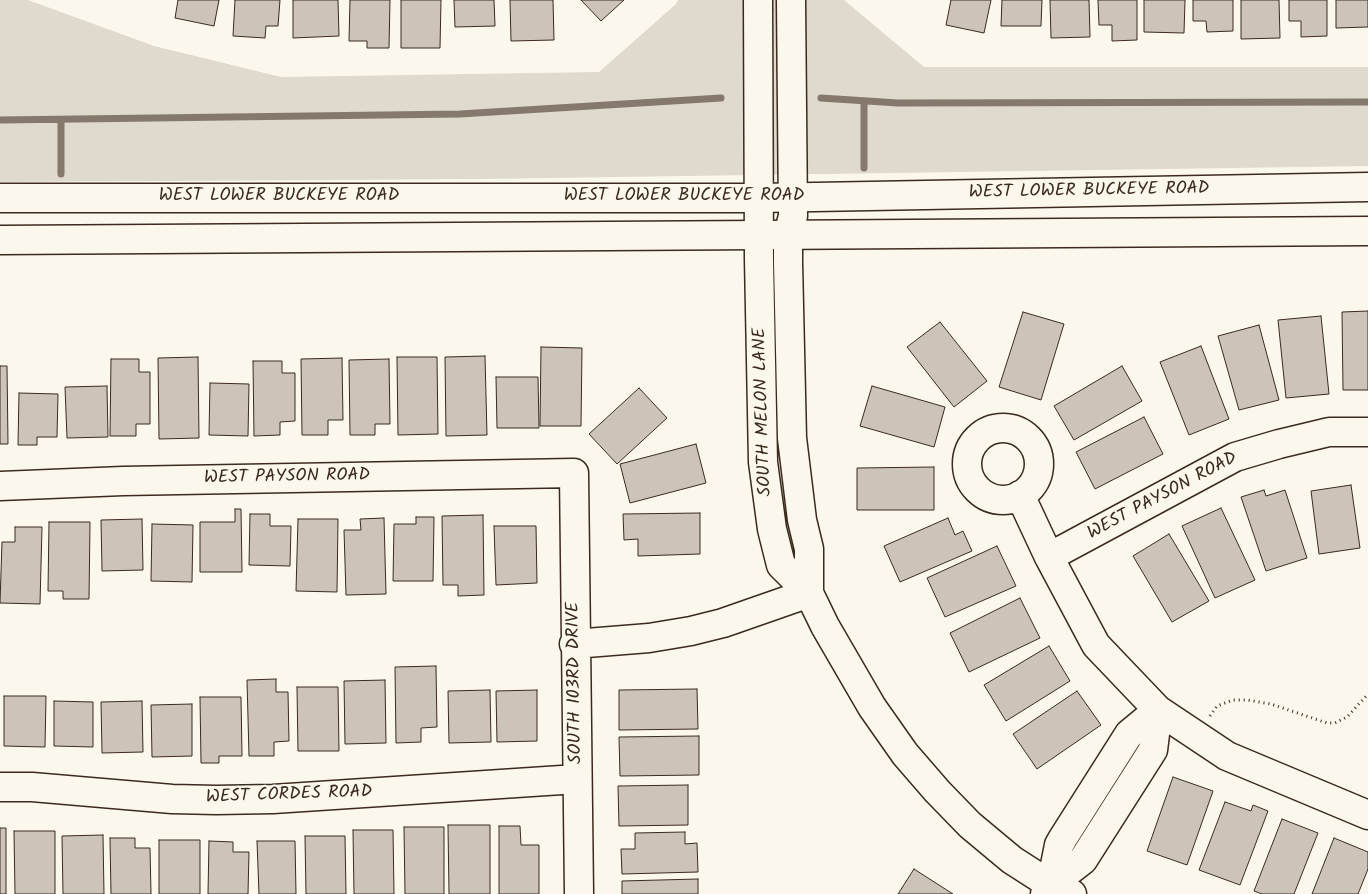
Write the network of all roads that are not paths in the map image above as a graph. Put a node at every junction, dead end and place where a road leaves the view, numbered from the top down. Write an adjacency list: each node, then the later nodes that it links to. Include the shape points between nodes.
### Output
1 (758, 0): 6 (street, SOUTH MELON LANE)
2 (791, 0): 5 (street, SOUTH MELON LANE)
3 (1368, 187): 5 (street, WEST LOWER BUCKEYE ROAD)
4 (0, 198): 6 (street, WEST LOWER BUCKEYE ROAD)
5 (791, 216): 6 (street, WEST LOWER BUCKEYE ROAD); 6 (street, WEST LOWER BUCKEYE ROAD); 7 (street, WEST LOWER BUCKEYE ROAD); 14 (street, SOUTH MELON LANE, via 792,438 802,520 809,549)
6 (759, 217): 8 (street, WEST LOWER BUCKEYE ROAD); 14 (street, SOUTH MELON LANE, via 761,420 766,499 781,564)
7 (1368, 230)
8 (0, 240)
9 (1368, 432): 13 (street, WEST PAYSON ROAD, via 1329,432 1235,457)
10 (574, 473): 11 (street, WEST PAYSON ROAD); 15 (street, SOUTH 103RD DRIVE)
11 (0, 486)
12 (1020, 495): 13 (street)
13 (1049, 557): 16 (street, via 1096,645)
14 (809, 593): 15 (street, via 691,631); 20 (street, SOUTH MELON LANE, via 849,670 905,754 970,825)
15 (574, 644): 17 (street, SOUTH 103RD DRIVE)
16 (1158, 710): 19 (street, via 1227,756); 20 (street, via 1153,750 1083,860)
17 (577, 779): 18 (street, WEST CORDES ROAD, via 216,800); 21 (street, SOUTH 103RD DRIVE)
18 (0, 787)
19 (1368, 815)
20 (1056, 891)
21 (579, 894)

